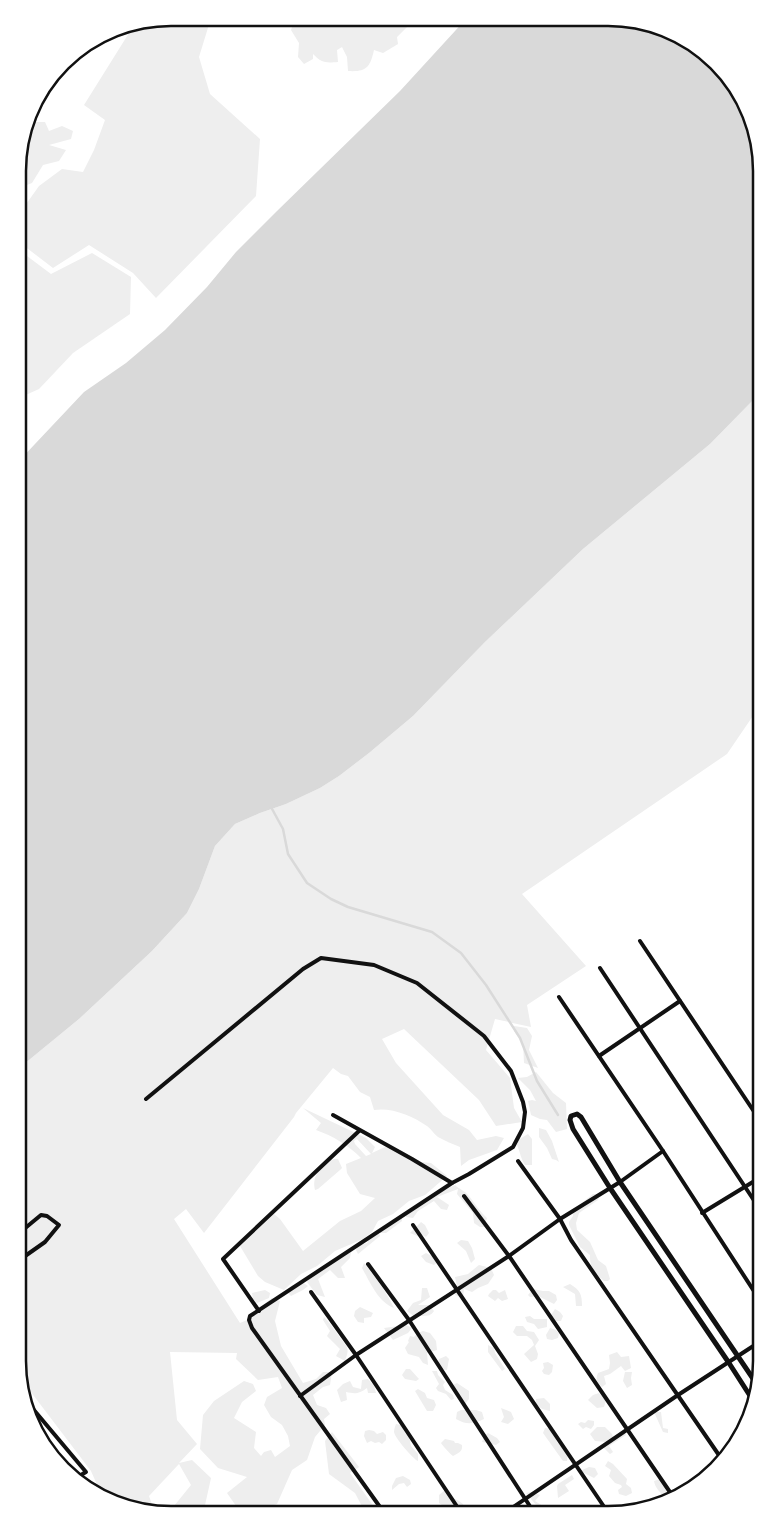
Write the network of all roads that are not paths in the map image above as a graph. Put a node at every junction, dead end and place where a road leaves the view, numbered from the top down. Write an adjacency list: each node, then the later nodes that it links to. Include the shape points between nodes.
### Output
1 (640, 941): 4 (street)
2 (600, 968): 5 (street)
3 (559, 997): 6 (street)
4 (680, 1001): 5 (street); 8 (street)
5 (641, 1028): 6 (street); 16 (street)
6 (600, 1056): 11 (street)
7 (146, 1099): 14 (street, via 303,969 322,958 374,965 417,983 484,1036 511,1071 523,1102 523,1128 513,1147)
8 (752, 1109)
9 (333, 1115): 10 (street)
10 (359, 1131): 14 (street); 30 (street, via 223,1259)
11 (663, 1151): 13 (street); 20 (street)
12 (518, 1161): 21 (street)
13 (620, 1182): 17 (street); 17 (street, via 581,1117 577,1114 572,1116 573,1128); 34 (street)
14 (452, 1183): 30 (street)
15 (752, 1183): 16 (street)
16 (745, 1187): 19 (street); 20 (street)
17 (610, 1188): 21 (street); 35 (street)
18 (464, 1196): 25 (street)
19 (752, 1198)
20 (702, 1213): 28 (street)
21 (560, 1220): 25 (street); 38 (street)
22 (413, 1225): 27 (street)
23 (26, 1227): 24 (street, via 41,1215 59,1225 45,1242)
24 (26, 1255)
25 (509, 1256): 27 (street); 41 (street)
26 (368, 1264): 31 (street)
27 (456, 1289): 31 (street); 43 (street)
28 (752, 1289)
29 (311, 1292): 33 (street)
30 (259, 1311): 39 (street, via 250,1316 252,1328)
31 (409, 1320): 33 (street); 46 (street)
32 (752, 1347): 34 (street)
33 (356, 1355): 39 (street); 48 (street)
34 (738, 1356): 35 (street); 36 (street)
35 (729, 1363): 37 (street); 38 (street)
36 (751, 1376)
37 (749, 1394)
38 (678, 1395): 41 (street); 42 (street)
39 (300, 1396): 47 (street)
40 (36, 1411): 44 (street, via 86,1472)
41 (627, 1430): 43 (street); 45 (street)
42 (718, 1454)
43 (576, 1465): 46 (street); 51 (street)
44 (82, 1475)
45 (670, 1492)
46 (525, 1500): 49 (street); 50 (street)
47 (379, 1506)
48 (457, 1506)
49 (516, 1506)
50 (529, 1506)
51 (604, 1506)

